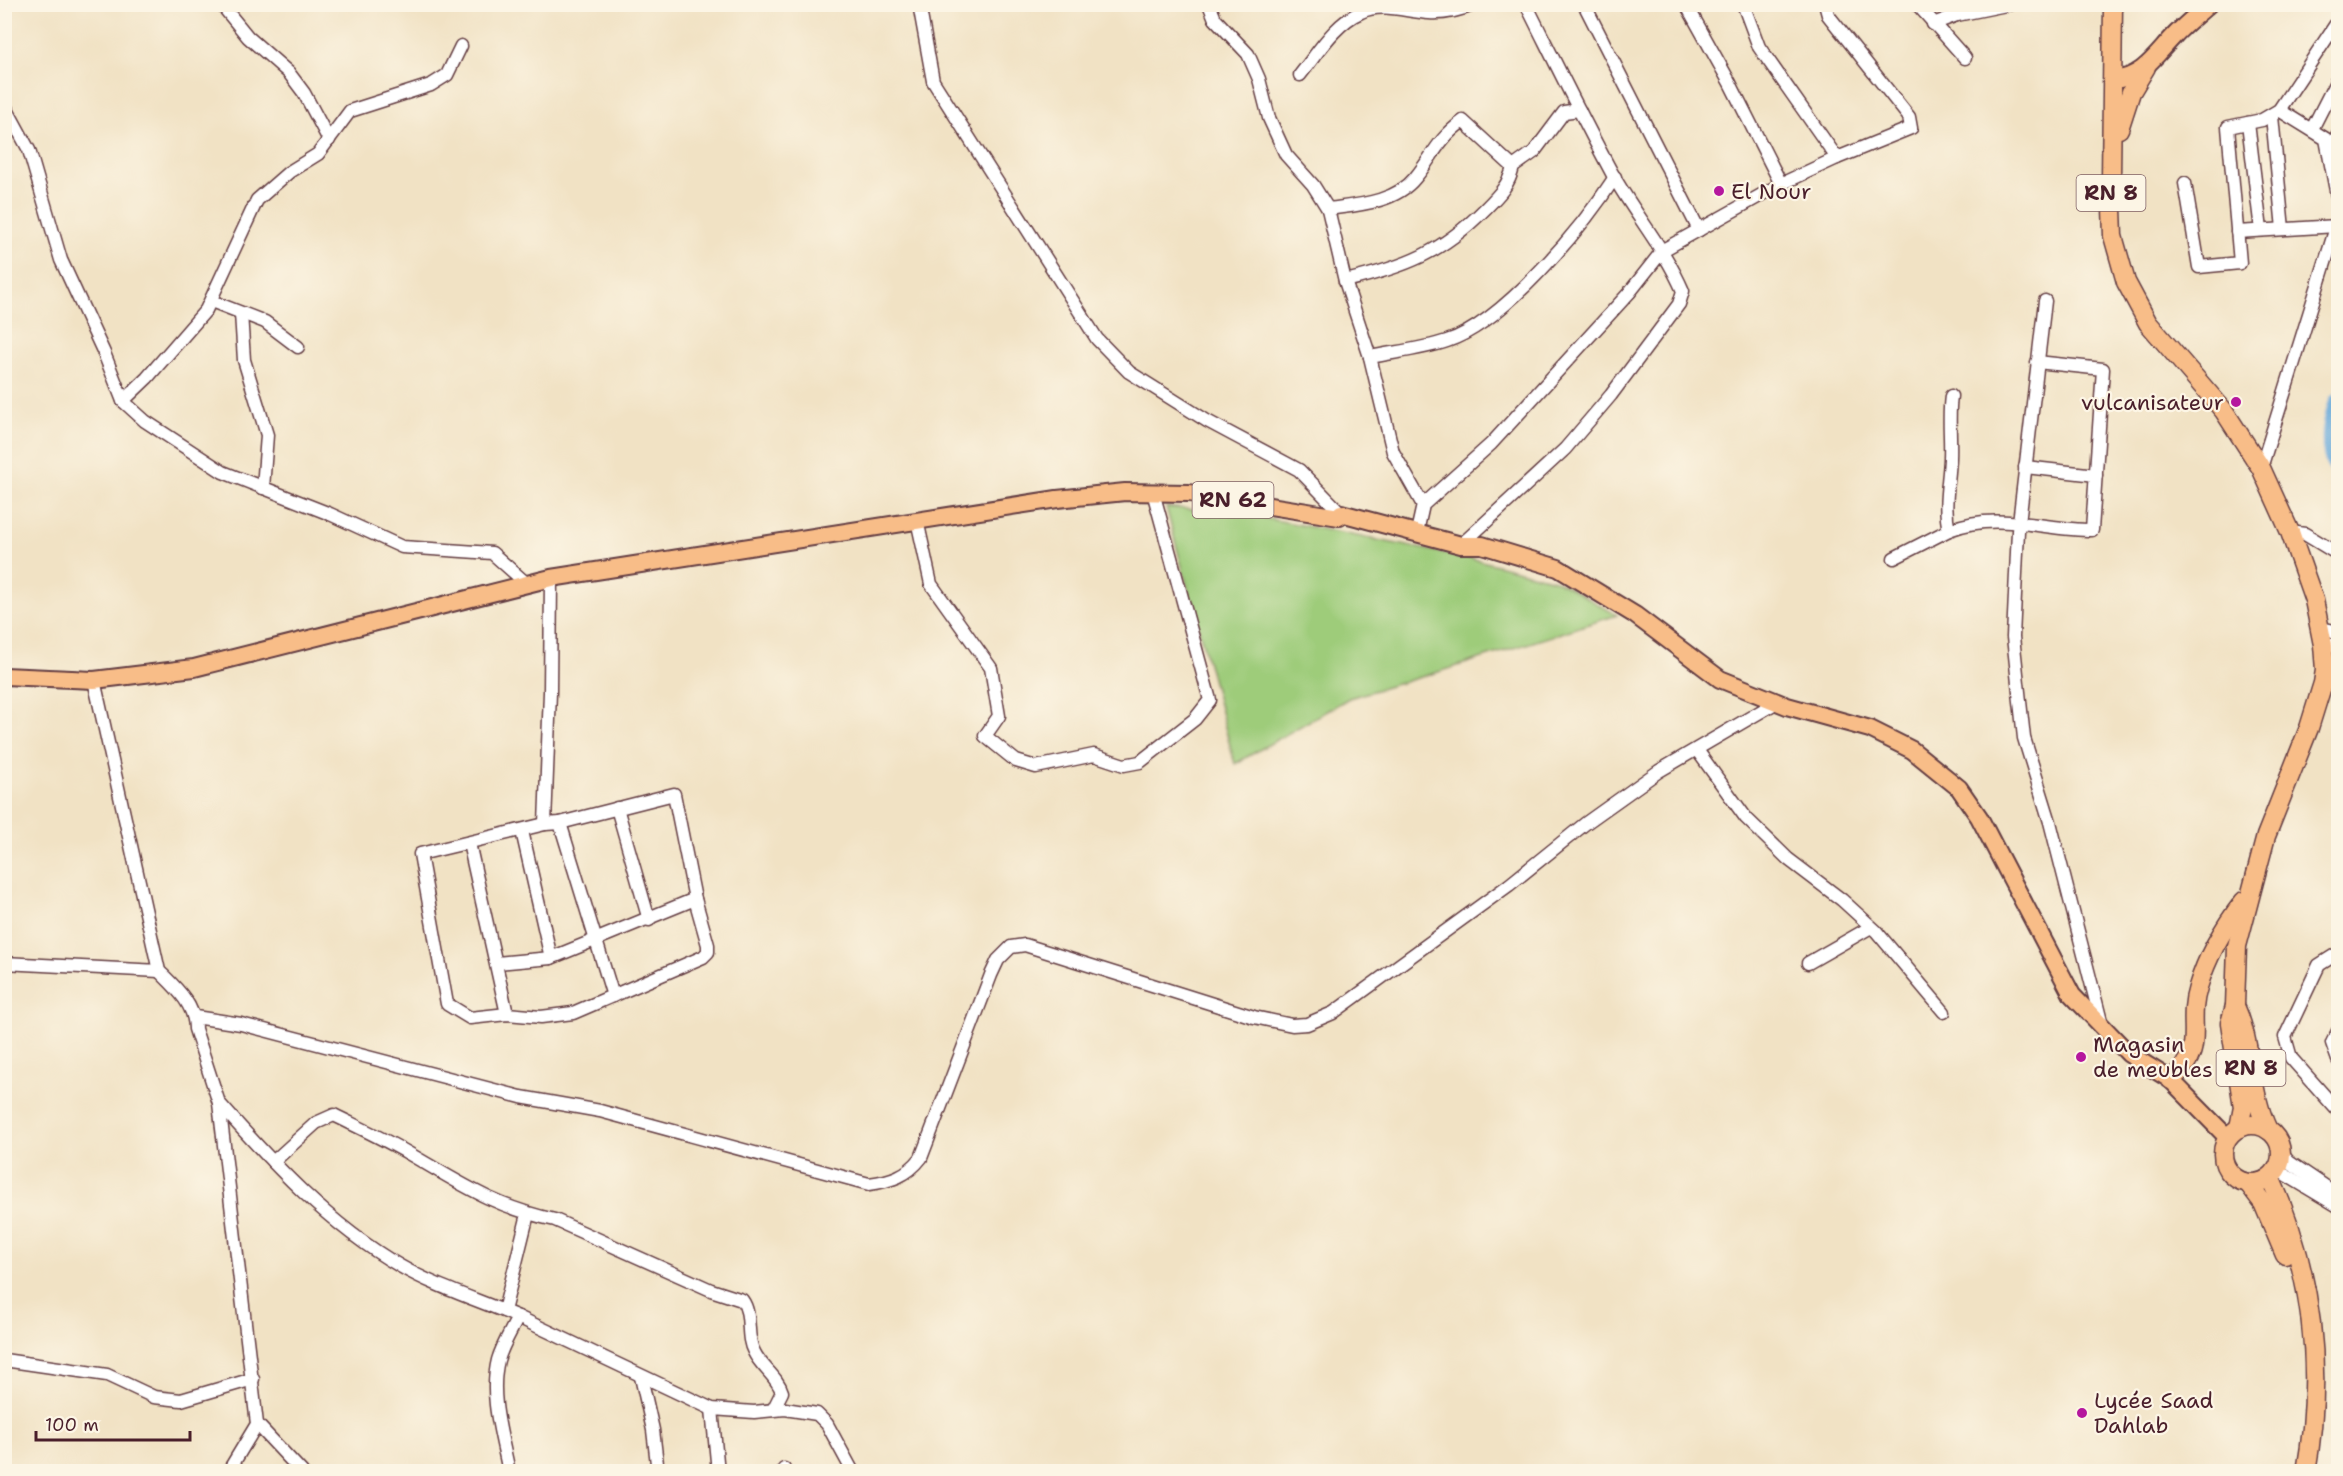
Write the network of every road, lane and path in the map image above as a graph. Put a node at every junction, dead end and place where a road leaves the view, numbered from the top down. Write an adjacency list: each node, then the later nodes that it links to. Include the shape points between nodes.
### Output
1 (221, 4): 30 (street, via 248,37 289,73)
2 (919, 4): 61 (street, via 933,81 1098,339 1128,372 1207,421 1299,470)
3 (1209, 4): 39 (street, via 1215,19 1248,54 1286,155)
4 (1475, 4): 22 (street, via 1451,12 1374,8 1359,12 1338,29)
5 (1526, 4): 25 (street)
6 (1584, 4): 42 (street)
7 (1686, 4): 37 (street)
8 (1743, 4): 33 (street, via 1759,47)
9 (1825, 4): 33 (street, via 1828,15 1909,117 1911,128)
10 (1917, 4): 16 (street)
11 (2011, 4): 14 (street)
12 (2114, 4): 21 (highway, RN 8)
13 (2209, 4): 17 (main road)
14 (1957, 10): 16 (street)
15 (2338, 21): 26 (street)
16 (1933, 24): 19 (street)
17 (2174, 35): 20 (main road); 21 (main road)
18 (461, 46): 30 (street, via 447,75 431,86 350,111)
19 (1965, 58)
20 (2146, 67): 21 (main road, via 2126,78); 32 (highway, via 2126,106)
21 (2113, 73): 32 (highway, RN 8)
22 (1300, 75)
23 (2338, 78): 28 (street)
24 (4, 104): 54 (street, via 30,150 61,260)
25 (1579, 110): 34 (street, via 1564,112 1534,152); 35 (street)
26 (2276, 113): 27 (street); 28 (street); 41 (street)
27 (2248, 123): 43 (street); 44 (street, via 2228,127 2227,132)
28 (2312, 129): 31 (street)
29 (2338, 134): 31 (street)
30 (329, 140): 47 (street, via 318,154 289,172 257,200)
31 (2330, 148): 38 (street)
32 (2113, 151): 56 (highway, RN 8, via 2114,236 2126,282 2148,323 2206,389)
33 (1837, 158): 37 (street)
34 (1513, 167): 39 (street, via 1463,120 1443,136 1414,179 1400,191 1363,204); 46 (street, via 1510,182 1445,245 1397,267)
35 (1615, 177): 45 (street); 51 (street, via 1571,237 1474,328 1447,341)
36 (2185, 183): 44 (street, via 2199,267 2240,263)
37 (1781, 184): 42 (street)
38 (2338, 201)
39 (1328, 209): 46 (street)
40 (2338, 224): 41 (street); 56 (street)
41 (2283, 229): 43 (street)
42 (1699, 230): 45 (street)
43 (2261, 230): 44 (street)
44 (2237, 232)
45 (1663, 250): 60 (street, via 1629,293 1491,444); 67 (street, via 1683,291 1679,303 1611,395 1565,449)
46 (1345, 281): 51 (street)
47 (210, 301): 49 (street); 54 (street, via 147,378)
48 (2044, 302): 52 (street)
49 (241, 313): 50 (street, via 265,322); 58 (street, via 244,360 267,435)
50 (298, 347)
51 (1370, 357): 60 (street, via 1393,452)
52 (2037, 362): 55 (street); 57 (street, via 2103,369)
53 (1951, 396): 64 (street, via 1945,514)
54 (123, 401): 58 (street, via 144,421 223,472)
55 (2025, 467): 57 (street); 63 (street)
56 (2261, 468): 66 (highway, RN 8)
57 (2096, 475): 63 (street, via 2092,530)
58 (263, 488): 71 (street, via 402,547 492,553)
59 (1153, 492): 61 (main road, RN 62, via 1189,493 1339,517); 62 (main road, RN 62, via 1057,499); 62 (street, via 1210,700 1195,720 1131,765 1094,755 1036,767 1016,761 985,736 999,716 991,668 931,584)
60 (1423, 505): 65 (street)
61 (1341, 513): 65 (main road, RN 62)
62 (917, 520): 70 (main road, RN 62)
63 (2019, 521): 64 (street, via 1966,523); 100 (street, via 2013,637 2024,738 2050,822)
64 (1949, 530): 69 (street)
65 (1417, 532): 67 (main road, RN 62)
66 (2290, 532): 68 (street, via 2305,534); 73 (highway, RN 8)
67 (1461, 545): 77 (main road, RN 62, via 1482,545 1558,568 1635,615 1720,679)
68 (2338, 554)
69 (1894, 558)
70 (551, 578): 71 (main road, RN 62); 81 (street)
71 (527, 584): 76 (main road, RN 62, via 194,668)
72 (2338, 635): 73 (street, via 2330,630)
73 (2327, 640): 74 (highway, RN 8)
74 (2332, 669): 84 (highway, RN 8, via 2266,836)
75 (4, 676): 76 (main road, RN 62)
76 (94, 680): 94 (street)
77 (1776, 702): 78 (street); 100 (main road, RN 62, via 1869,729 1912,750 1959,788 1979,817 2072,995)
78 (1697, 750): 87 (street, via 1746,818 1788,859); 99 (street, via 1659,771 1333,1012 1308,1024 1292,1025 1254,1017 1064,956 1025,945 1011,947 998,960 991,975 921,1158 904,1175 887,1182 869,1184 843,1178 600,1112 521,1097 241,1024)
79 (617, 808): 80 (street); 85 (street, via 674,794); 86 (street)
80 (560, 823): 81 (street); 88 (street)
81 (545, 824): 82 (street)
82 (522, 831): 83 (street); 90 (street)
83 (469, 843): 92 (street); 98 (street, via 420,854 447,1004 470,1018)
84 (2248, 895): 96 (highway, RN 8, via 2238,946); 103 (highway, via 2208,957 2197,989 2193,1052)
85 (695, 899): 86 (street); 95 (street, via 708,952)
86 (649, 920): 88 (street)
87 (1872, 927): 93 (street); 97 (street)
88 (597, 941): 90 (street); 95 (street)
89 (2338, 953): 105 (street, via 2319,965 2285,1036 2291,1058)
90 (551, 958): 92 (street)
91 (4, 963): 94 (street)
92 (497, 963): 98 (street)
93 (1808, 963)
94 (159, 971): 99 (street, via 182,994)
95 (613, 996): 98 (street, via 573,1013 541,1017)
96 (2235, 1006): 106 (highway, RN 8); 107 (highway, RN 8, via 2230,1023 2243,1107)
97 (1944, 1012)
98 (507, 1014)
99 (195, 1017): 104 (street, via 195,1029)
100 (2103, 1029): 103 (main road, RN 62, via 2129,1054)
101 (2338, 1031): 102 (street, via 2332,1046)
102 (2338, 1060)
103 (2171, 1080): 107 (main road, RN 62)
104 (219, 1103): 109 (street); 119 (street)
105 (2338, 1111)
106 (2268, 1130): 107 (highway, via 2254,1125); 108 (highway, via 2275,1136)
107 (2234, 1133): 111 (highway, via 2223,1154 2233,1176)
108 (2281, 1153): 110 (highway); 112 (street)
109 (273, 1162): 114 (street, via 316,1123 333,1115 407,1152 489,1201); 115 (street, via 319,1206 400,1266)
110 (2272, 1175): 111 (highway); 113 (street, via 2283,1173); 130 (highway, via 2310,1309 2317,1386)
111 (2248, 1183): 129 (highway, via 2276,1228 2301,1319 2306,1399)
112 (2338, 1195)
113 (2338, 1206)
114 (528, 1214): 115 (street); 121 (street, via 555,1220 742,1300 753,1352 780,1384 782,1392)
115 (504, 1311): 116 (street)
116 (518, 1317): 118 (street); 125 (street, via 499,1357 495,1378)
117 (4, 1360): 119 (street, via 108,1375 154,1396 181,1400)
118 (641, 1377): 120 (street); 126 (street)
119 (253, 1380): 122 (street)
120 (712, 1409): 121 (street); 127 (street)
121 (773, 1410): 128 (street, via 817,1414 823,1418)
122 (257, 1424): 123 (street); 124 (street)
123 (228, 1472)
124 (302, 1472)
125 (509, 1472)
126 (658, 1472)
127 (718, 1472)
128 (853, 1472)
129 (2297, 1472)
130 (2307, 1472)

